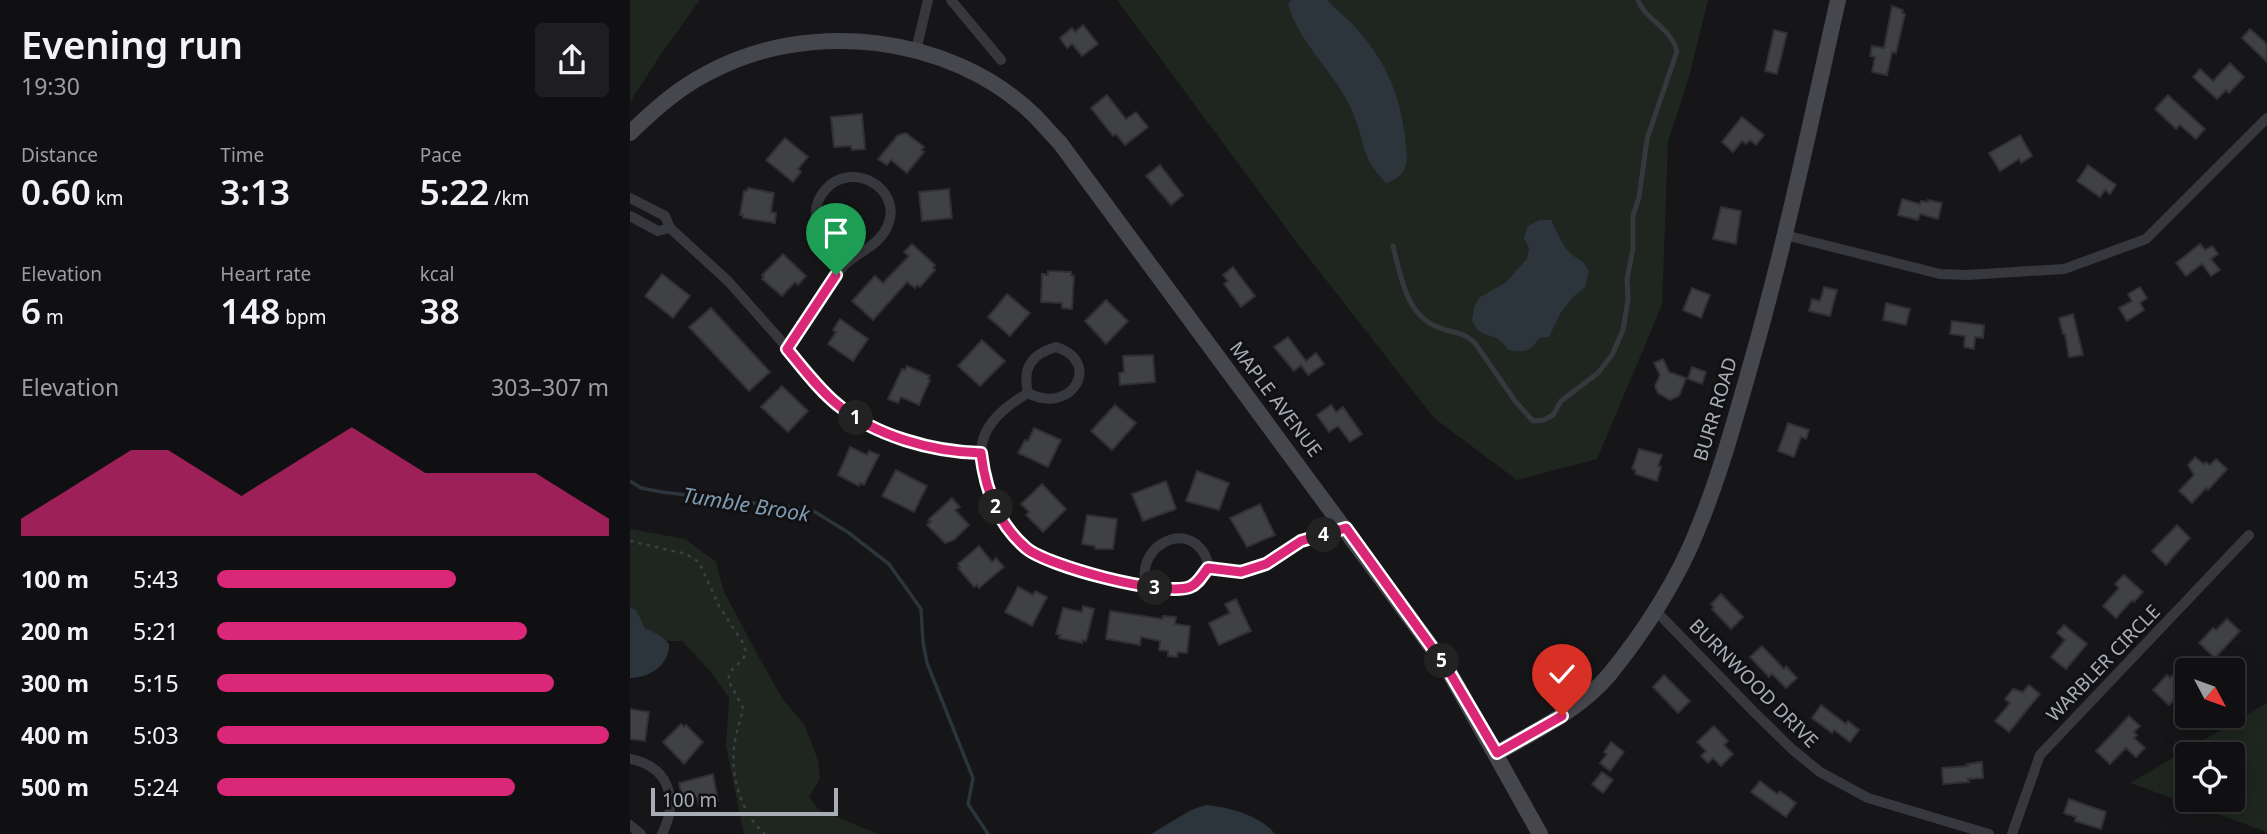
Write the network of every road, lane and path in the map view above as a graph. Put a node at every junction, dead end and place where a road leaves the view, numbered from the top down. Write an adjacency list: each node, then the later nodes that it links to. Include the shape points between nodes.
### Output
1 (928, 0): 5 (street)
2 (951, 0): 6 (street)
3 (1638, 0): 13 (lane, via 1673,37 1677,51 1647,139 1633,216 1623,330 1598,373 1561,401 1553,415 1533,421 1467,334 1440,328 1411,306)
4 (1838, 0): 12 (street, BURR ROAD)
5 (916, 50): 8 (street, MAPLE AVENUE, via 854,40 785,45 743,57 705,74 661,104); 18 (street, MAPLE AVENUE, via 966,69 1034,114)
6 (1001, 60)
7 (2267, 118): 12 (street, via 2146,239 2064,269 1940,274)
8 (630, 133)
9 (630, 198): 11 (street, via 665,216)
10 (630, 216): 11 (street, via 658,231)
11 (670, 228): 15 (street, via 728,281)
12 (1785, 235): 23 (street, BURR ROAD, via 1733,428 1699,527)
13 (1393, 246)
14 (848, 262): 14 (street, via 882,237 889,222 890,206 882,189 857,175 828,187 818,200 815,215 829,245); 15 (street)
15 (787, 349): 17 (street, via 838,405 873,428 937,447)
16 (1028, 393): 16 (street, via 1025,377 1035,356 1056,347 1076,359 1078,382 1073,392 1050,399); 17 (street, via 992,421 982,439)
17 (981, 453): 22 (street, via 998,513 1026,548 1039,558 1073,569)
18 (1346, 528): 21 (lane, via 1301,541 1266,564 1241,572); 24 (street, MAPLE AVENUE, via 1447,668)
19 (2249, 534): 32 (street, WARBLER CIRCLE, via 2040,755)
20 (630, 541): 29 (path, via 687,554 699,562 743,643 746,652 728,680 743,708 733,769 747,809)
21 (1208, 568): 22 (street, via 1191,587 1163,590); 22 (street, via 1198,545 1175,537 1161,543 1147,560 1143,575)
22 (1147, 586)
23 (1655, 610): 24 (street, BURR ROAD, via 1589,695); 31 (street, BURNWOOD DRIVE, via 1793,751 1821,772 1868,798)
24 (1497, 753): 30 (street, MAPLE AVENUE)
25 (630, 759): 28 (street, via 648,764 664,781 672,802)
26 (630, 825): 27 (street)
27 (641, 834)
28 (662, 834)
29 (765, 834)
30 (1540, 834)
31 (1989, 834)
32 (2012, 834)

